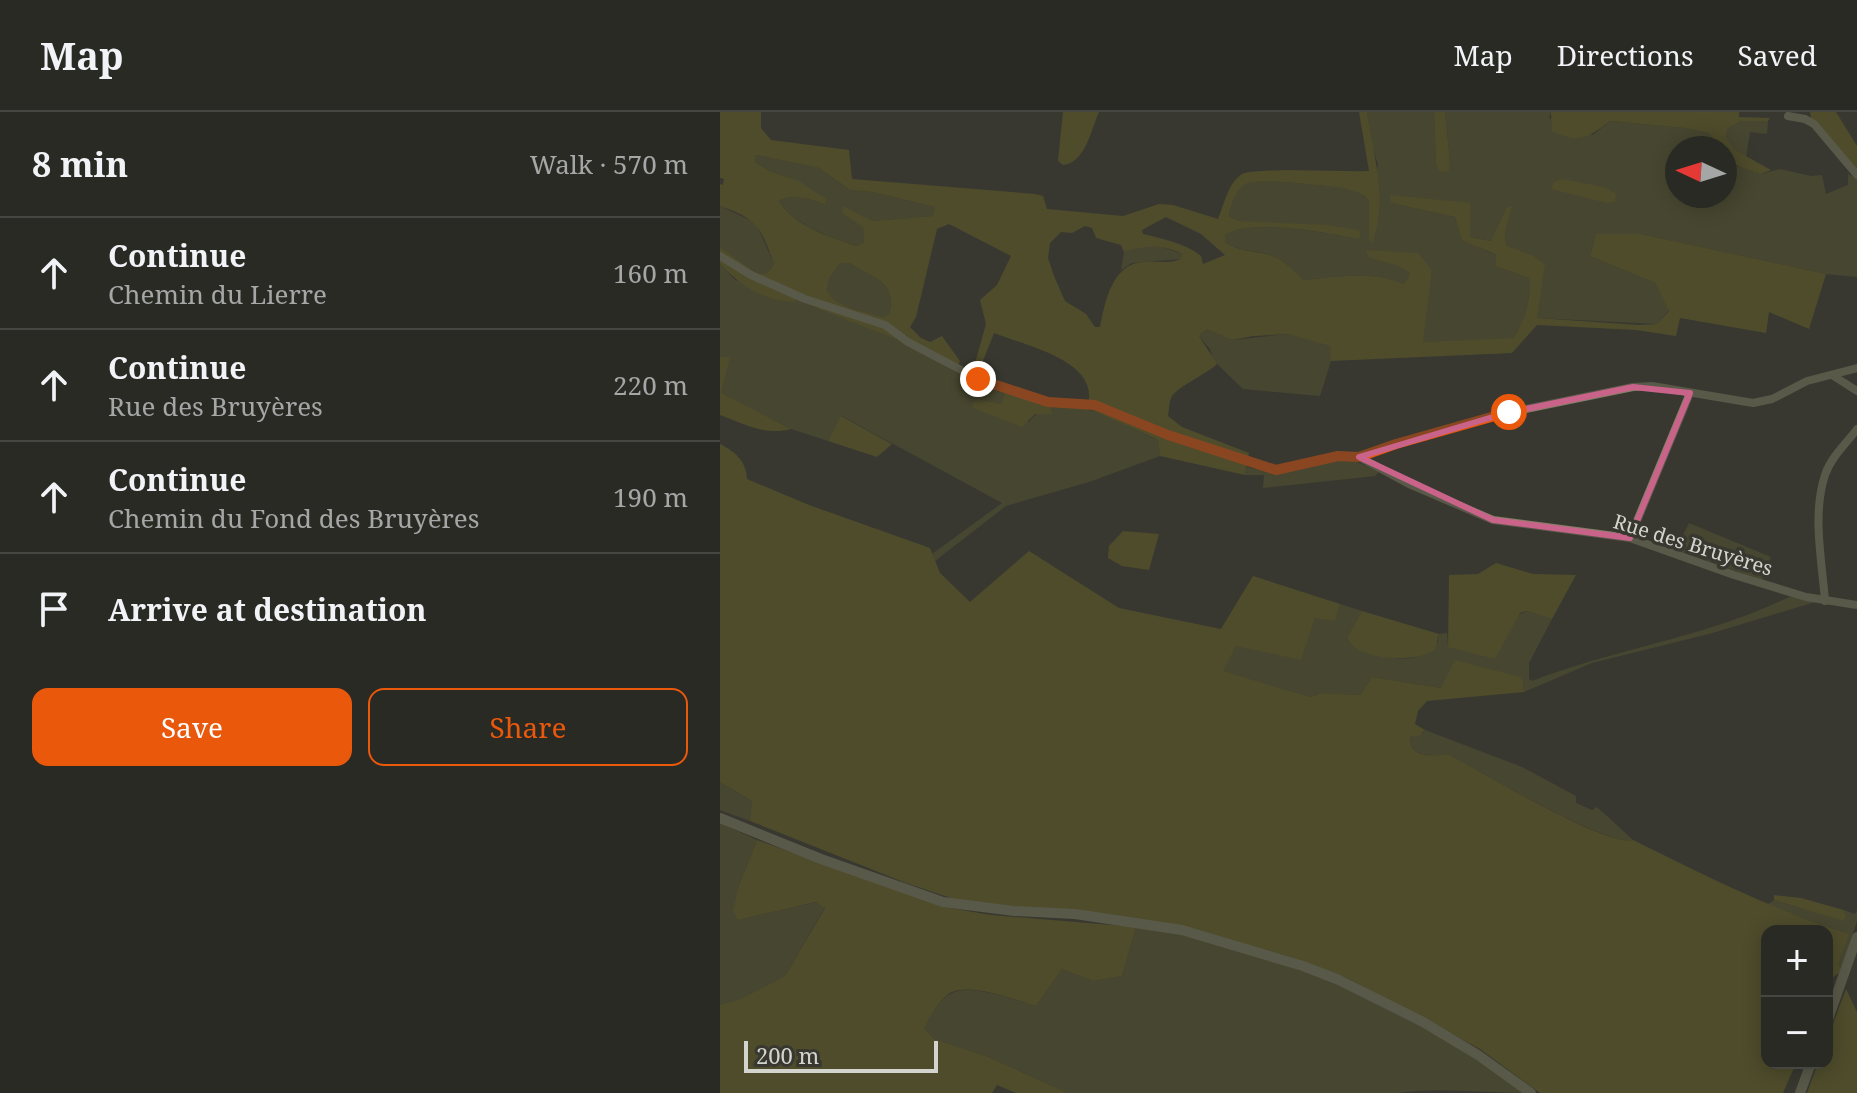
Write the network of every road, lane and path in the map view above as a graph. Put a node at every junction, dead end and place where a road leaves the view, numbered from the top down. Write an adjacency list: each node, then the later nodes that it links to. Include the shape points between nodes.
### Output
1 (1788, 116): 2 (street, via 1814,124)
2 (1857, 175)
3 (720, 256): 9 (street, via 805,299 885,325 978,379 1048,402 1095,405 1276,470 1338,456)
4 (1857, 368): 5 (street)
5 (1831, 374): 6 (street); 7 (street, via 1753,403)
6 (1857, 391)
7 (1690, 393): 9 (street, via 1633,387 1506,413); 10 (street)
8 (1857, 429): 11 (street, via 1834,457 1820,498)
9 (1359, 457): 10 (street, Rue des Bruyères, via 1493,520)
10 (1630, 538): 11 (street, Rue des Bruyères)
11 (1825, 601): 12 (street, Rue des Bruyères)
12 (1857, 605)
13 (720, 818): 17 (street, via 943,902 1182,930 1303,966 1423,1022)
14 (1857, 937): 15 (street)
15 (1833, 1005)
16 (1809, 1069): 18 (street)
17 (1531, 1093)
18 (1800, 1093)

